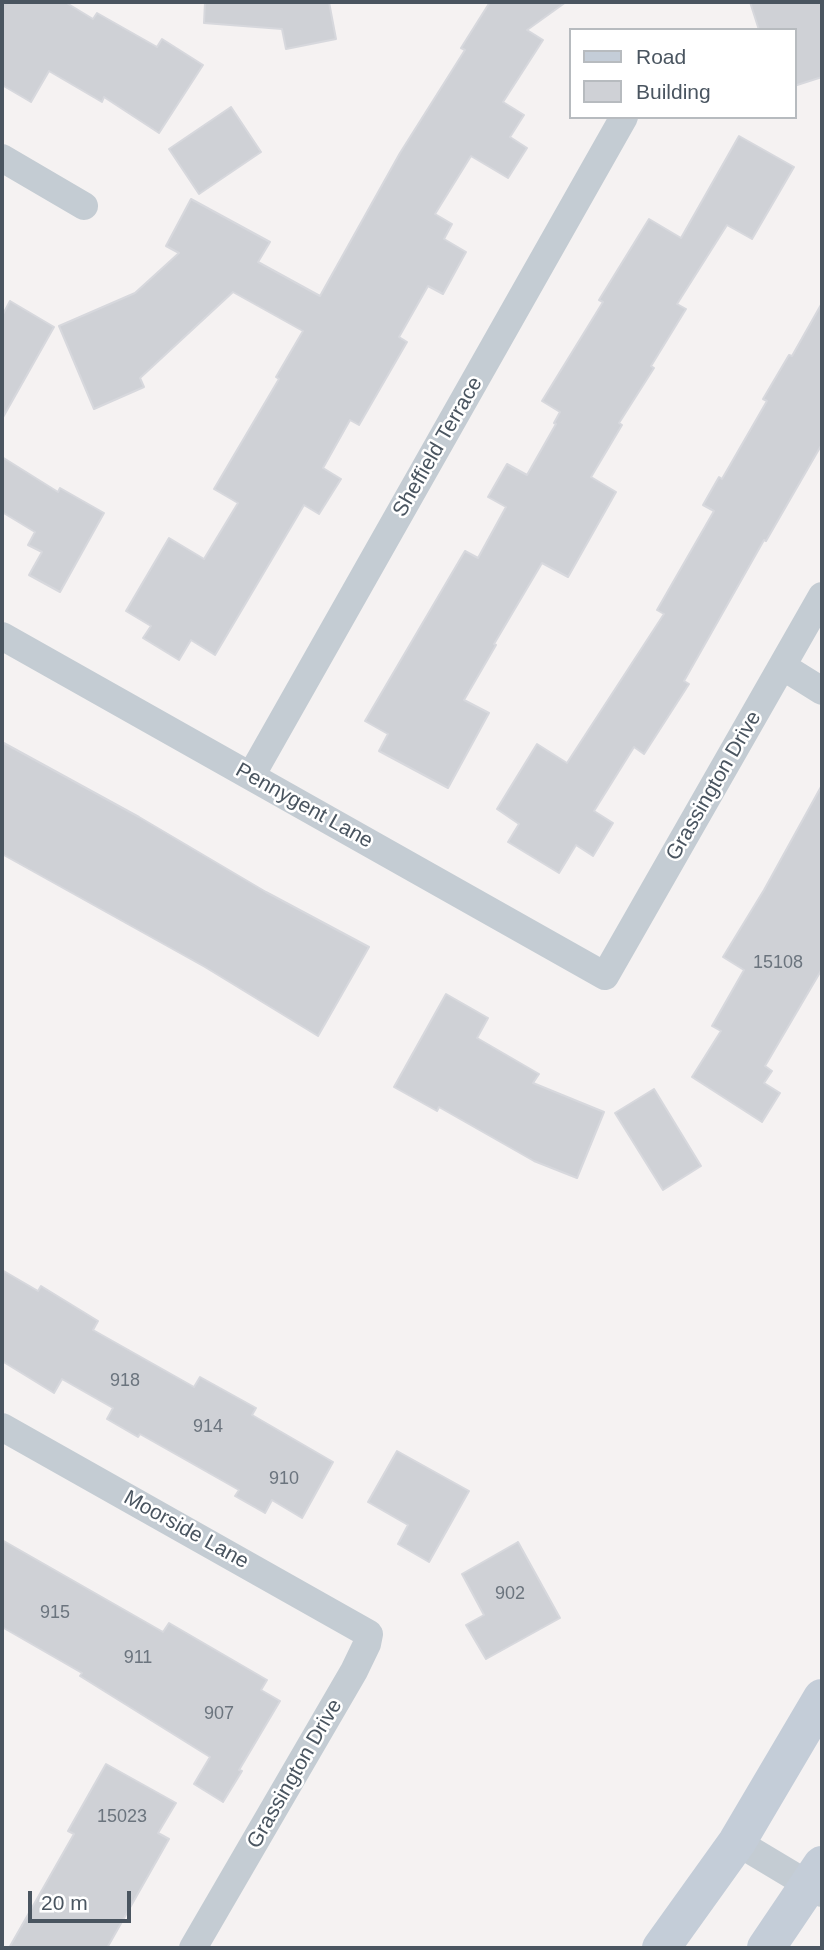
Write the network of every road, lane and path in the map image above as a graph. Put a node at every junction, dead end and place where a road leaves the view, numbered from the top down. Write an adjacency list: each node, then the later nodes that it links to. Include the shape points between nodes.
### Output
1 (623, 119): 8 (street, Sheffield Terrace)
2 (2, 158): 3 (street)
3 (84, 206)
4 (822, 596): 6 (street, Grassington Drive)
5 (2, 636): 8 (street, Pennygent Lane)
6 (782, 666): 7 (street); 9 (street, Grassington Drive)
7 (822, 691)
8 (251, 776): 9 (street, Pennygent Lane)
9 (605, 976)
10 (2, 1427): 11 (street, Moorside Lane)
11 (369, 1634): 15 (street, Grassington Drive, via 354,1671)
12 (822, 1698): 13 (main road)
13 (737, 1842): 14 (street); 16 (main road)
14 (818, 1881): 17 (main road)
15 (193, 1948)
16 (661, 1948)
17 (766, 1948)

